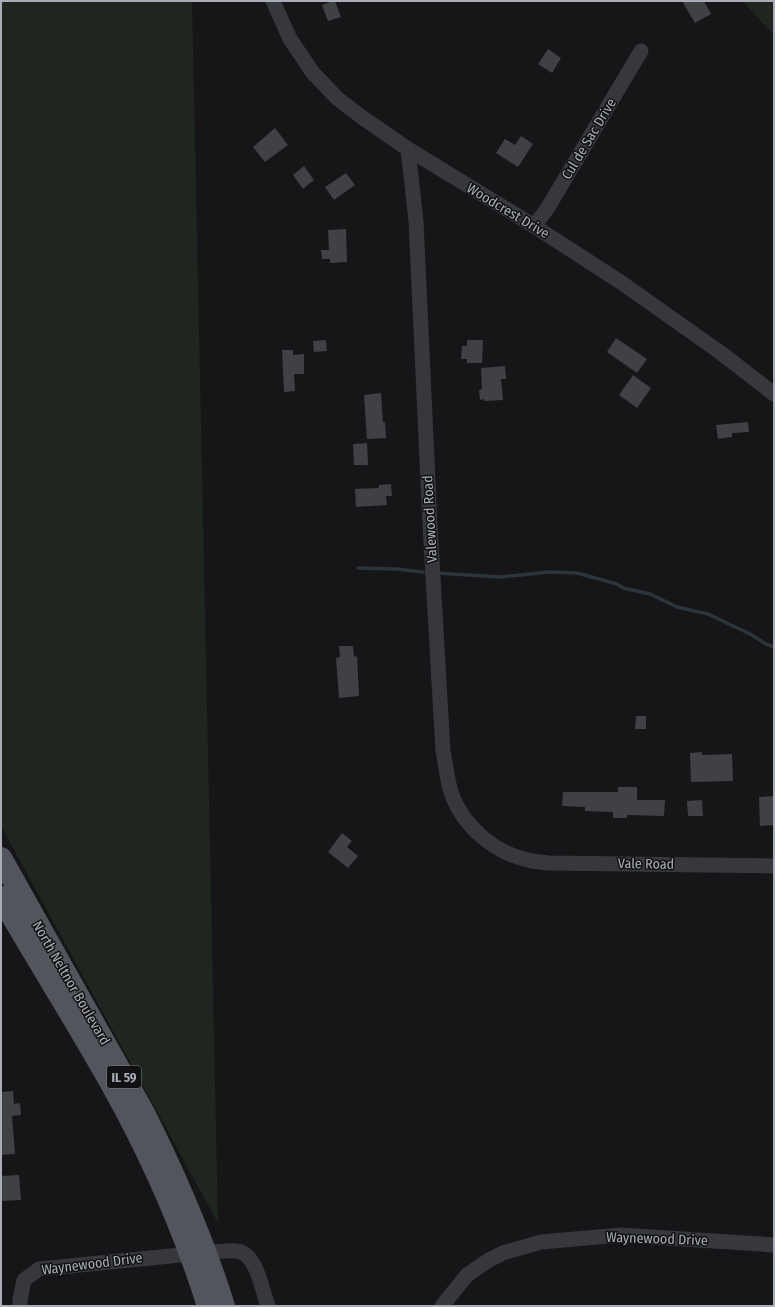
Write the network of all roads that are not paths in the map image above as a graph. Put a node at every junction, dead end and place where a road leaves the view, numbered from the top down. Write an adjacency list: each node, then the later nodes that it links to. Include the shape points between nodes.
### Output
1 (274, 1): 3 (street, Woodcrest Drive, via 290,39 320,81 338,99)
2 (641, 51): 4 (street, Cul de Sac Drive, via 547,209)
3 (408, 149): 4 (street, Woodcrest Drive); 6 (street, Valewood Road, via 416,220 443,750 451,794 464,817 482,838)
4 (534, 226): 5 (street, Woodcrest Drive, via 656,306)
5 (774, 394)
6 (518, 857): 8 (street, Vale Road, via 549,863)
7 (1, 858): 11 (main road, North Neltnor Boulevard / IL 59, via 144,1113 178,1184)
8 (774, 866)
9 (6, 906): 11 (main road, North Neltnor Boulevard / IL 59, via 117,1094)
10 (774, 1245): 16 (street, Waynewood Drive, via 621,1235 542,1242 503,1253 489,1260 467,1276)
11 (198, 1253): 12 (street, Waynewood Drive, via 39,1269 24,1280); 13 (main road, North Neltnor Boulevard / IL 59); 14 (main road, North Neltnor Boulevard / IL 59); 15 (street, Waynewood Drive, via 238,1251 247,1255 256,1269)
12 (20, 1306)
13 (208, 1306)
14 (224, 1306)
15 (268, 1306)
16 (442, 1306)

